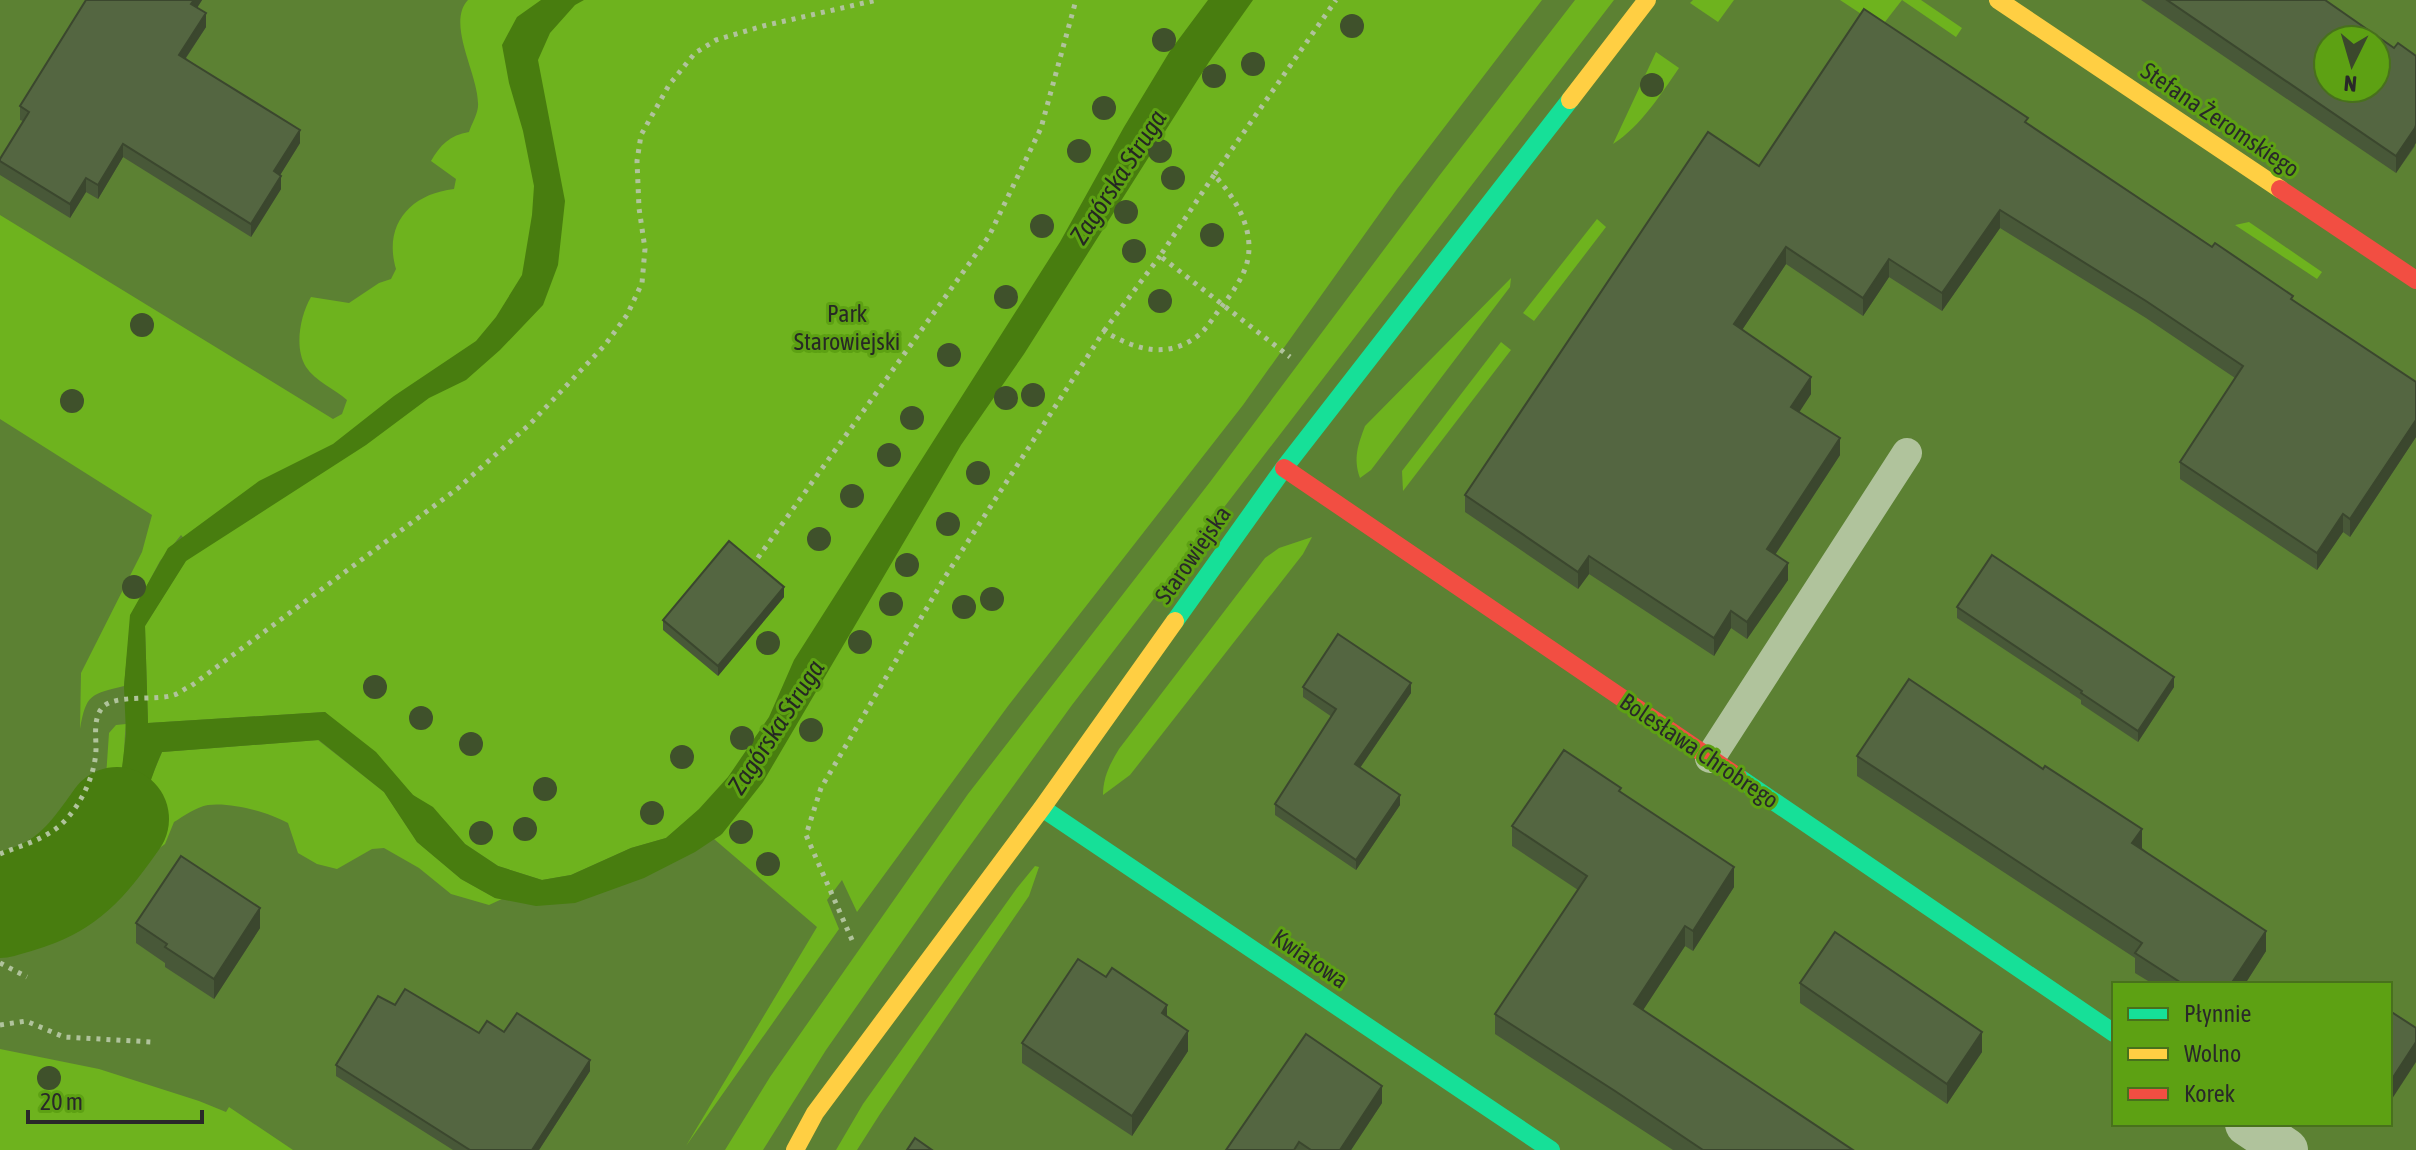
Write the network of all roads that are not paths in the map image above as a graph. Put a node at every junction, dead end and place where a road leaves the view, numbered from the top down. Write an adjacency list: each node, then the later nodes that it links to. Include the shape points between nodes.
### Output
1 (1647, 0): 5 (street, Starowiejska)
2 (1998, 0): 3 (street, Stefana Żeromskiego)
3 (2416, 280)
4 (1907, 453): 6 (lane)
5 (1284, 468): 6 (street, Bolesława Chrobrego); 7 (street, Starowiejska)
6 (1710, 758): 8 (street, Bolesława Chrobrego)
7 (1042, 808): 10 (street, Starowiejska, via 815,1113); 11 (street, Kwiatowa)
8 (2112, 1032)
9 (2250, 1126): 12 (street)
10 (795, 1150)
11 (1551, 1150)
12 (2286, 1150)

